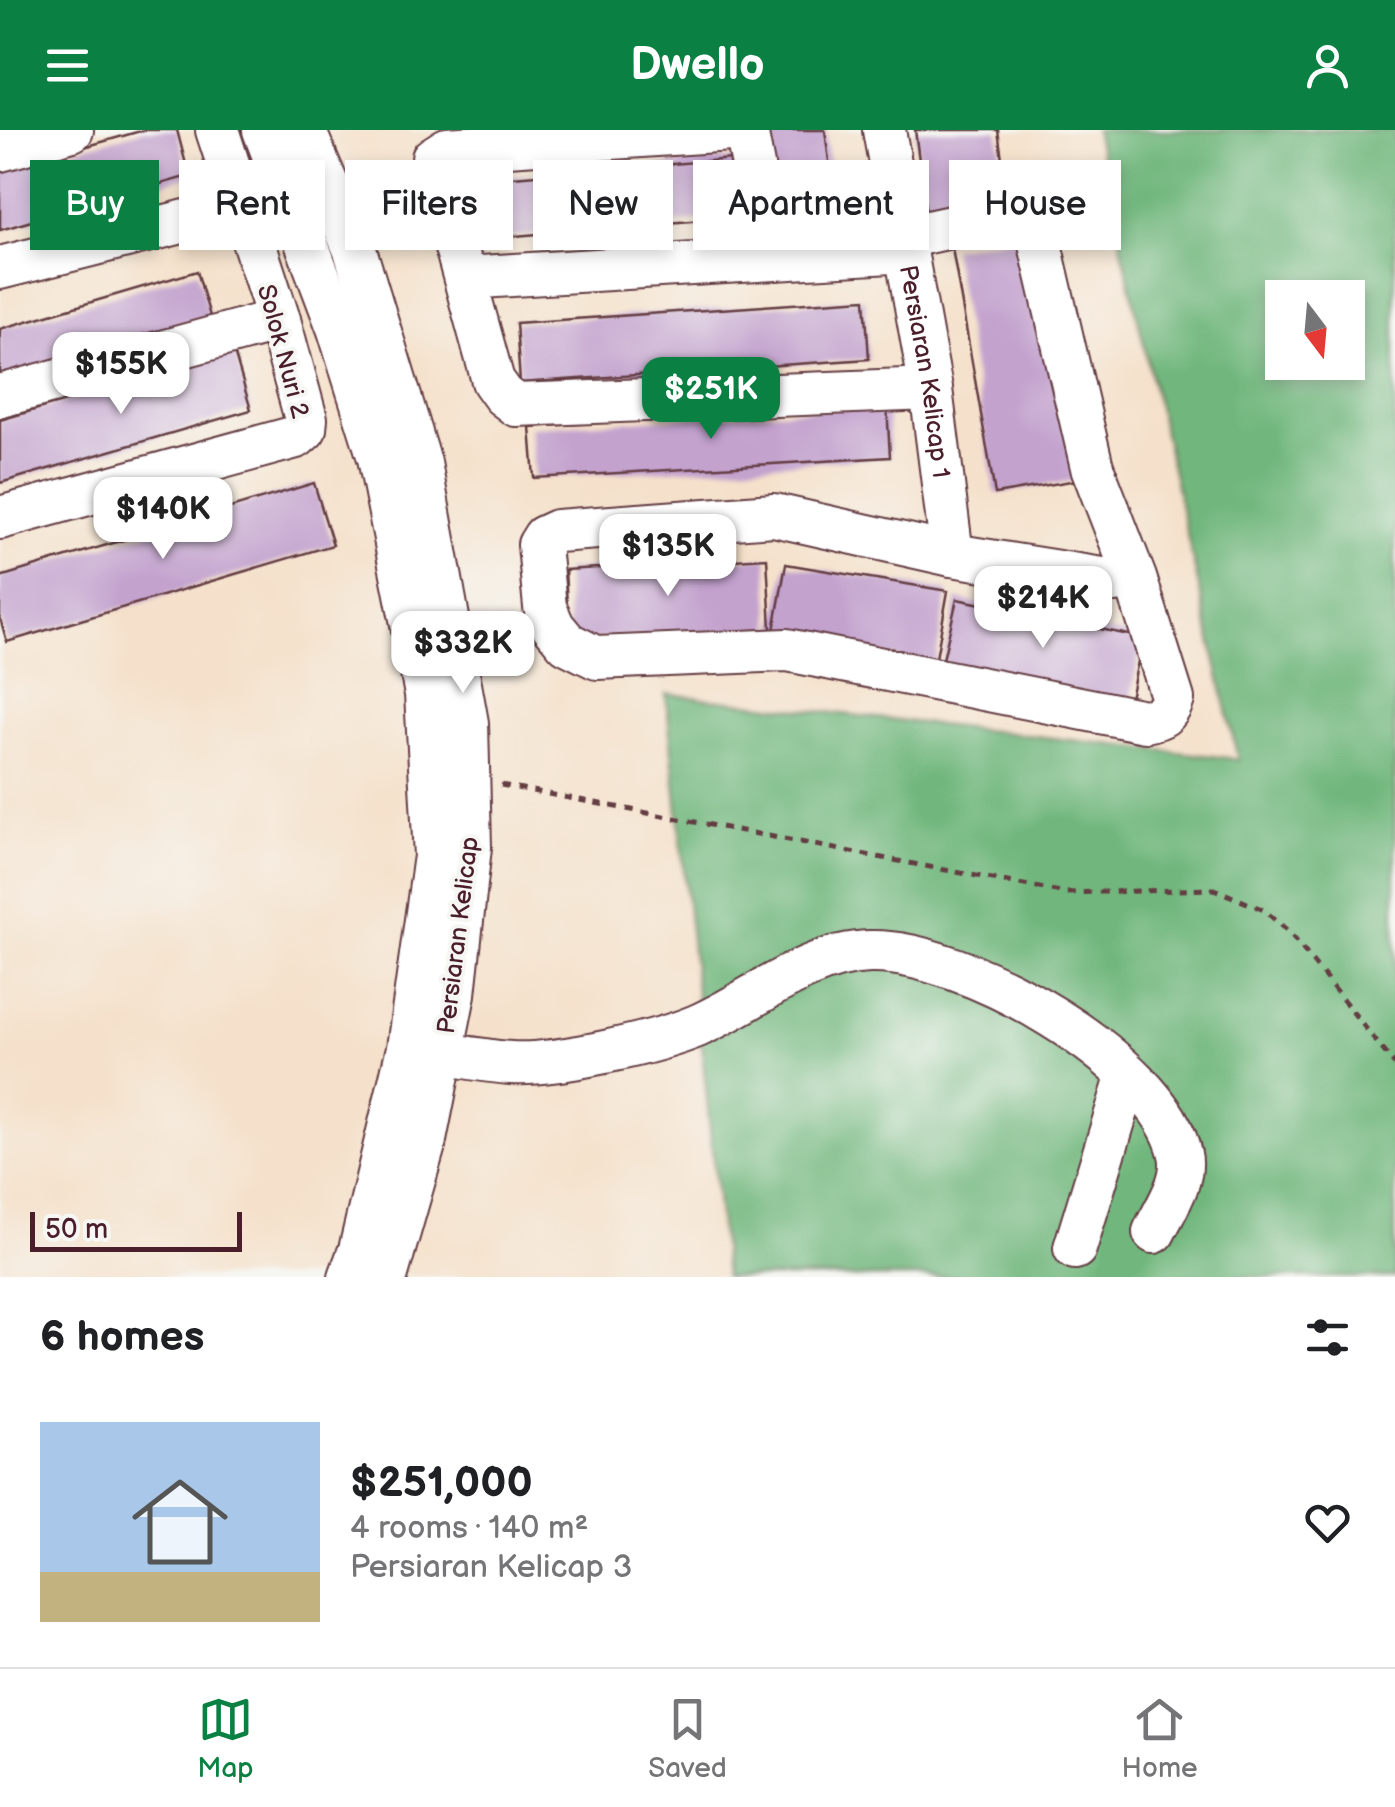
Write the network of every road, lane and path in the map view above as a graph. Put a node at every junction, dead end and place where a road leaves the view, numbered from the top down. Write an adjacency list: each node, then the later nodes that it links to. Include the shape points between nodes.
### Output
1 (72, 130): 8 (street)
2 (217, 130): 9 (street, Solok Nuri 2)
3 (264, 130): 23 (street, Persiaran Kelicap, via 339,330 378,458)
4 (304, 130): 23 (street, Persiaran Kelicap, via 354,250 420,464)
5 (731, 130): 18 (street, via 448,149 433,158 433,178)
6 (746, 130): 16 (street)
7 (884, 130): 10 (street, Persiaran Kelicap 1)
8 (0, 150)
9 (226, 160)
10 (890, 160)
11 (179, 223): 17 (street)
12 (929, 237): 25 (street, via 1006,215 1024,214 1036,227)
13 (255, 250): 19 (street, Solok Nuri 2)
14 (852, 250): 16 (street)
15 (907, 250): 20 (street, Persiaran Kelicap 1)
16 (771, 259): 18 (street)
17 (0, 268)
18 (464, 278): 20 (street, via 493,382 516,405)
19 (279, 320): 21 (street); 22 (street, Solok Nuri 2, via 306,419 296,437)
20 (931, 389): 24 (street, Persiaran Kelicap 1)
21 (0, 396)
22 (0, 518)
23 (413, 531): 26 (street, Persiaran Kelicap, via 467,723); 27 (street, Persiaran Kelicap, via 435,856)
24 (952, 555): 25 (street); 25 (street, via 774,515 558,531 539,545 553,626 597,658 787,650 1145,721 1170,711 1173,700)
25 (1125, 579)
26 (469, 779): 27 (street, Persiaran Kelicap, via 470,847 454,994); 28 (path, via 1066,893 1214,888 1264,910 1289,932)
27 (425, 1050): 29 (street, via 513,1064 646,1043 697,1026 797,972 870,952 924,960 1006,989 1092,1043); 32 (street, Persiaran Kelicap); 33 (street, Persiaran Kelicap, via 424,1145)
28 (1395, 1065)
29 (1128, 1075): 30 (street, via 1150,1096 1180,1154 1181,1172); 31 (street)
30 (1154, 1232)
31 (1075, 1248)
32 (350, 1277)
33 (386, 1277)

